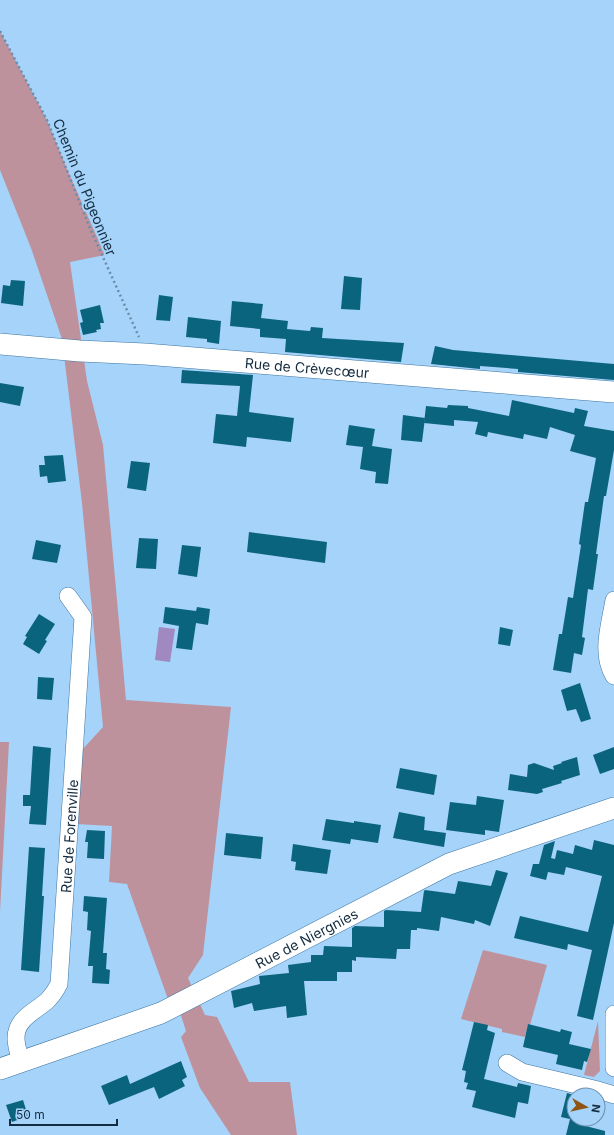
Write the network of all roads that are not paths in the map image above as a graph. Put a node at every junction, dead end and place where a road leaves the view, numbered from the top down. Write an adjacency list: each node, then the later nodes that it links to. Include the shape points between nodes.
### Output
1 (0, 344): 2 (street, Rue de Crèvecœur)
2 (614, 392)
3 (68, 596): 8 (street, Rue de Forenville, via 83,616 60,984 48,1000 25,1017 18,1026 16,1038)
4 (614, 600): 5 (street, via 606,651)
5 (614, 676)
6 (614, 808): 8 (street, Rue de Niergnies, via 449,864 161,1013)
7 (614, 1014): 10 (street)
8 (21, 1062): 11 (street, Rue de Niergnies)
9 (507, 1063): 12 (street, via 522,1072)
10 (614, 1068)
11 (0, 1069)
12 (614, 1096)

